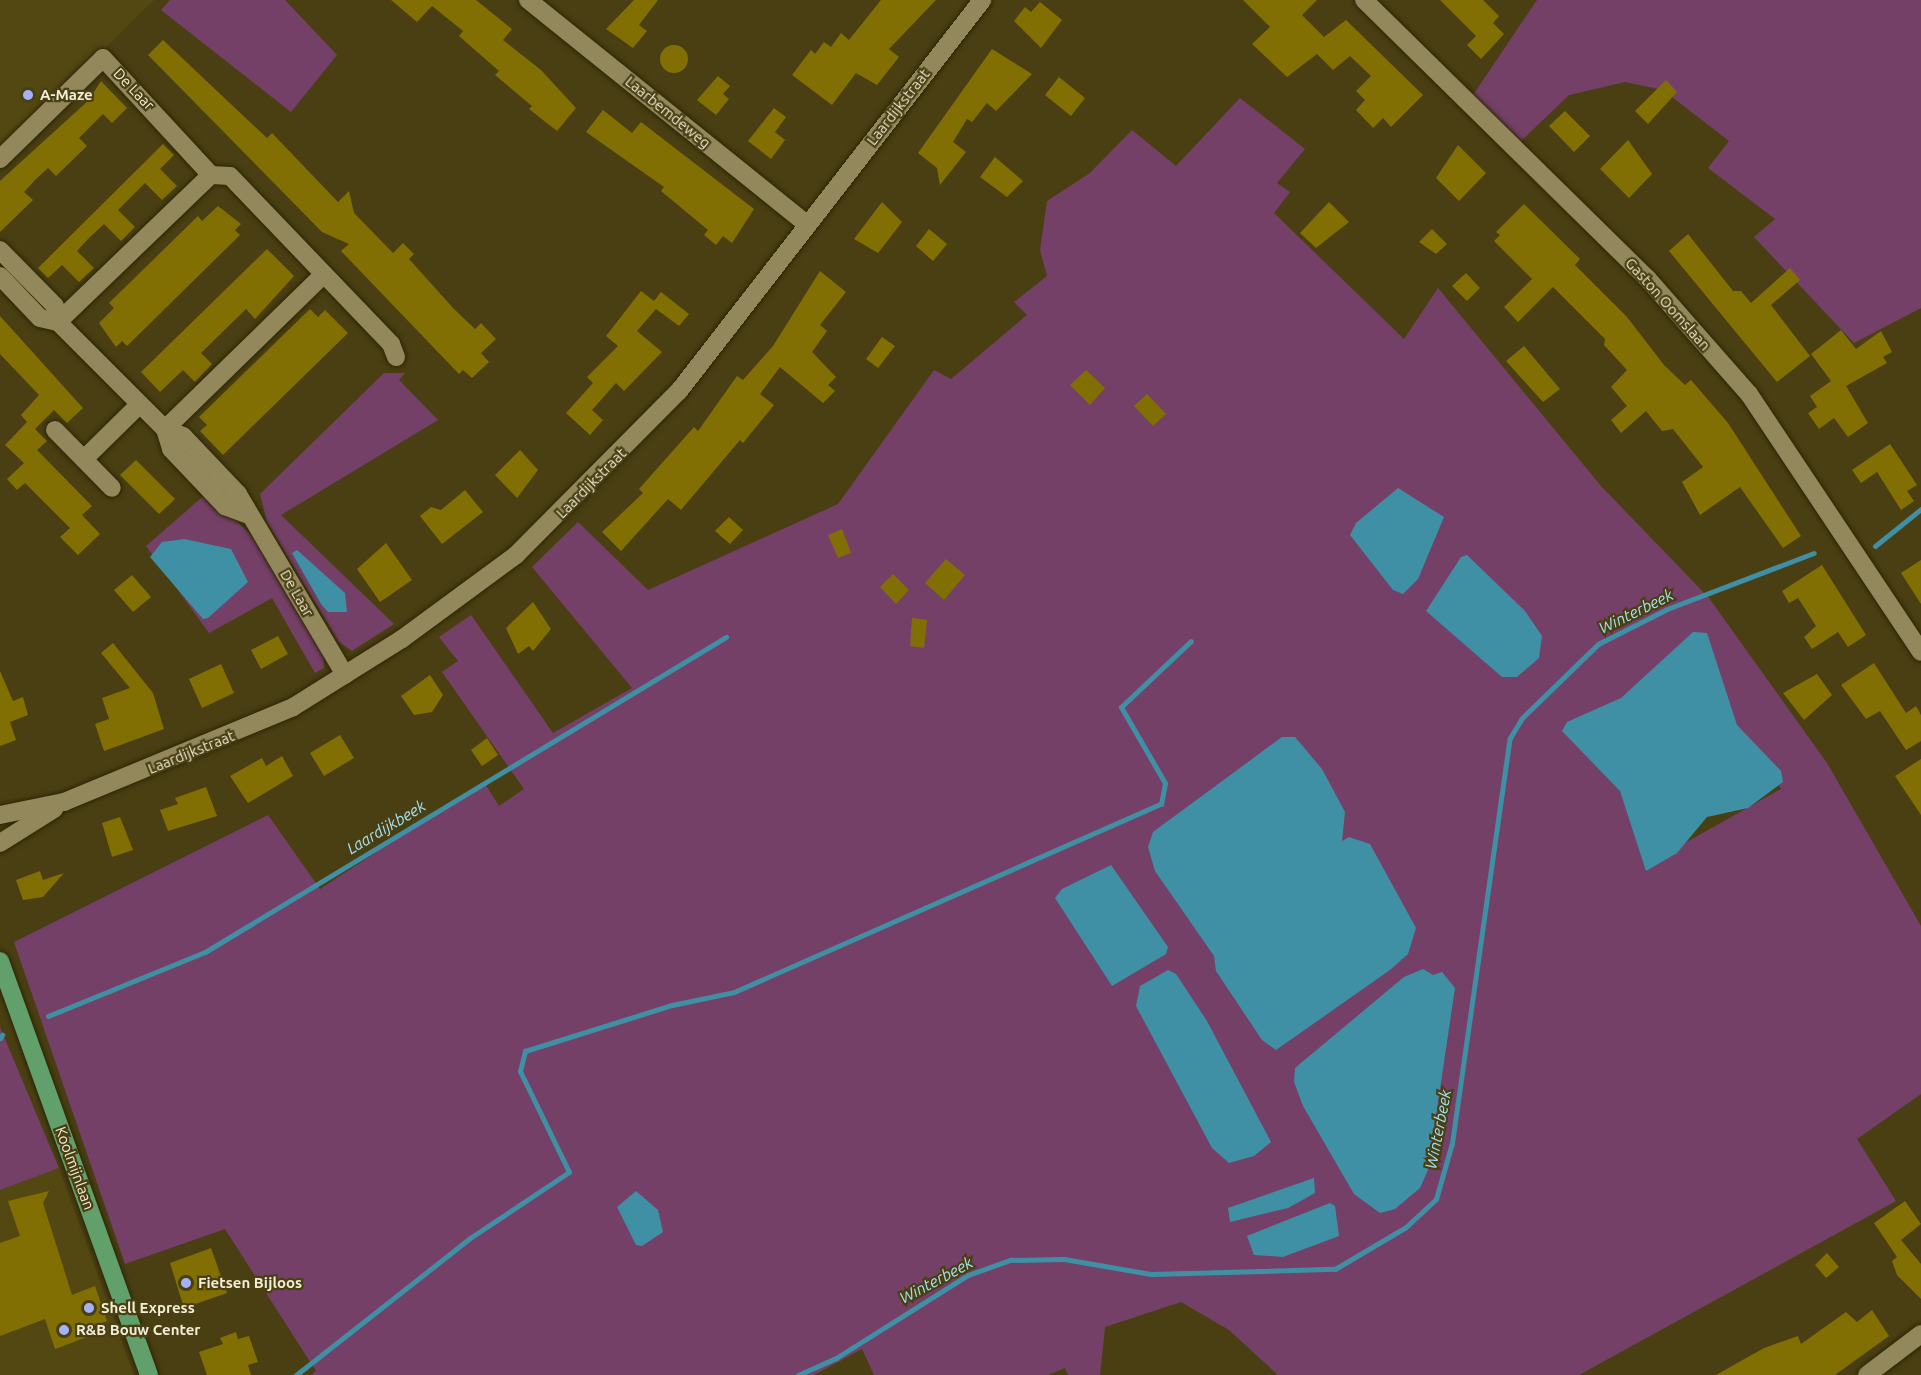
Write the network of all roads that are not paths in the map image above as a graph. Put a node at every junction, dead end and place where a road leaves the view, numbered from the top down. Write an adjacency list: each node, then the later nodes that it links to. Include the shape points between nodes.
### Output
1 (528, 0): 6 (street, Laarbemdeweg)
2 (982, 0): 6 (street, Laardijkstraat)
3 (1364, 0): 17 (street, Gaston Oomslaan, via 1647,278 1749,394)
4 (0, 159): 5 (street, De Laar, via 103,58)
5 (211, 175): 8 (street, De Laar, via 230,176); 10 (street)
6 (807, 224): 18 (street, Laardijkstraat, via 679,391 574,502 459,599)
7 (0, 250): 10 (street, De Laar, via 55,306)
8 (324, 274): 11 (street, De Laar, via 391,344); 13 (street)
9 (0, 276): 10 (street, De Laar, via 40,318)
10 (58, 322): 12 (street, De Laar)
11 (396, 357)
12 (139, 405): 13 (street, De Laar); 15 (street)
13 (165, 429): 18 (street, De Laar, via 183,436 230,485)
14 (55, 430): 15 (street)
15 (84, 459): 16 (street)
16 (112, 488)
17 (1921, 652)
18 (345, 675): 19 (street, Laardijkstraat, via 245,730)
19 (64, 802): 20 (street, Laardijkstraat); 21 (street, Laardijkstraat)
20 (0, 815)
21 (0, 843)
22 (0, 961): 24 (main road, Koolmijnlaan)
23 (1921, 1334): 25 (street)
24 (149, 1375)
25 (1868, 1375)

